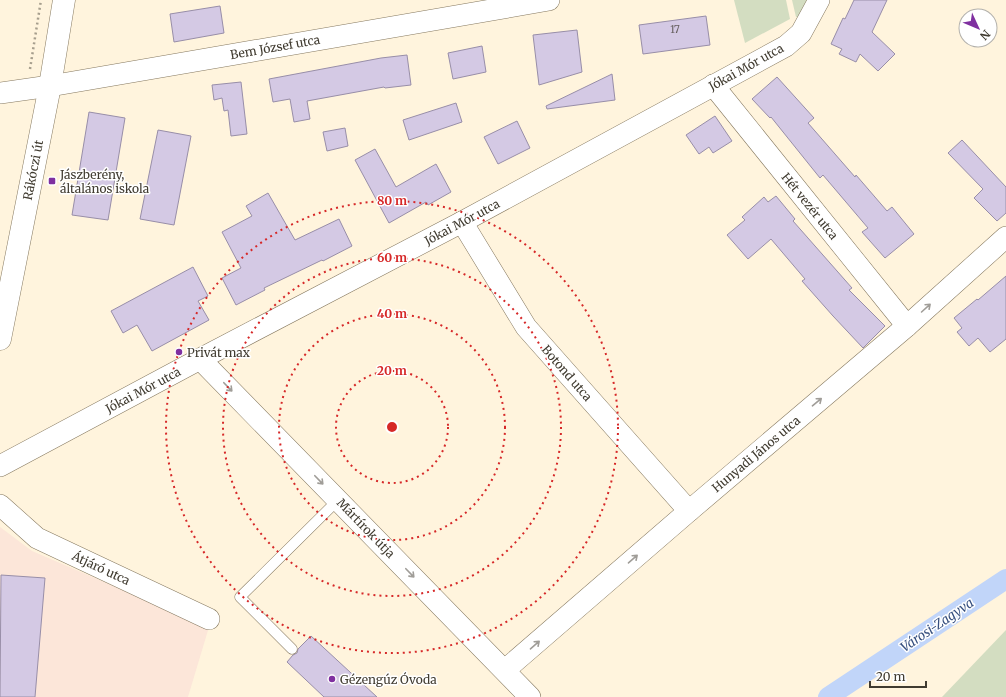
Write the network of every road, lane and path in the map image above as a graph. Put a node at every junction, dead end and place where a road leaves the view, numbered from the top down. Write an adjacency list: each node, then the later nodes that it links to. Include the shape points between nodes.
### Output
1 (41, 0): 7 (path)
2 (64, 0): 6 (street, Rákóczi út)
3 (542, 0): 6 (street, Bem József utca)
4 (820, 0): 5 (street, Jókai Mór utca, via 800,33 786,46)
5 (713, 85): 9 (street, Jókai Mór utca); 11 (street, Hét vezér utca)
6 (50, 86): 7 (street, Bem József utca); 12 (street, Rákóczi út)
7 (27, 89): 8 (street, Bem József utca)
8 (0, 93)
9 (462, 222): 13 (street, Jókai Mór utca); 17 (street, Botond utca, via 526,327)
10 (1006, 236): 11 (street, Hunyadi János utca, one-way to 10)
11 (907, 326): 17 (street, Hunyadi János utca, one-way to 11)
12 (0, 339)
13 (200, 359): 14 (street, Jókai Mór utca); 15 (street, Mártírok útja, one-way to 15)
14 (0, 466)
15 (338, 500): 19 (lane, via 240,596); 20 (street, Mártírok útja, one-way to 20)
16 (0, 505): 18 (street, Átjáró utca, via 37,538)
17 (689, 511): 20 (street, Hunyadi János utca, one-way to 17)
18 (209, 619)
19 (292, 649)
20 (505, 670): 21 (street, Mártírok útja)
21 (530, 697)

